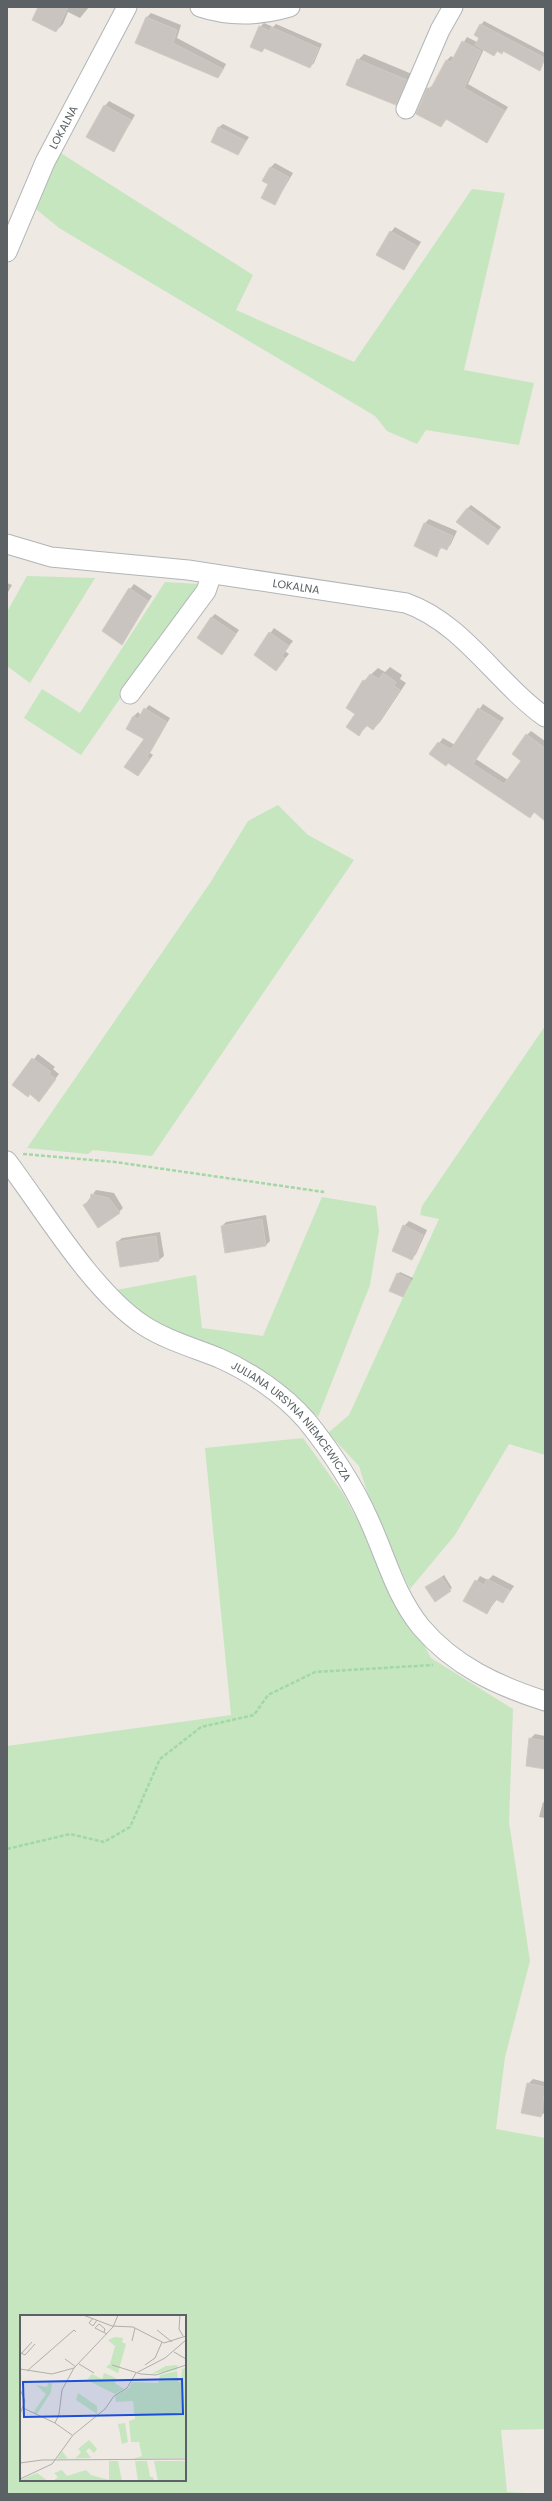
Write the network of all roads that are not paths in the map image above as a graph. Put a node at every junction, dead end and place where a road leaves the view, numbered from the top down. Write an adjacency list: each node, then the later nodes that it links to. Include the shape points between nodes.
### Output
1 (128, 7): 6 (street, LOKALNA, via 45,162)
2 (200, 7): 3 (street, via 232,15 249,15)
3 (290, 7)
4 (453, 7): 5 (street, via 440,30)
5 (406, 109)
6 (7, 252)
7 (7, 544): 8 (street, LOKALNA, via 51,556)
8 (212, 574): 9 (street, via 206,591); 10 (street, LOKALNA, via 415,606 443,624 524,702)
9 (130, 694)
10 (545, 717)
11 (7, 1161): 12 (street, JULIANA URSYNA NIEMCEWICZA, via 94,1278 125,1310 143,1325 163,1336 244,1371 286,1401 304,1418 337,1461 353,1488 370,1521 400,1596 421,1626 460,1662 504,1687)
12 (545, 1701)

